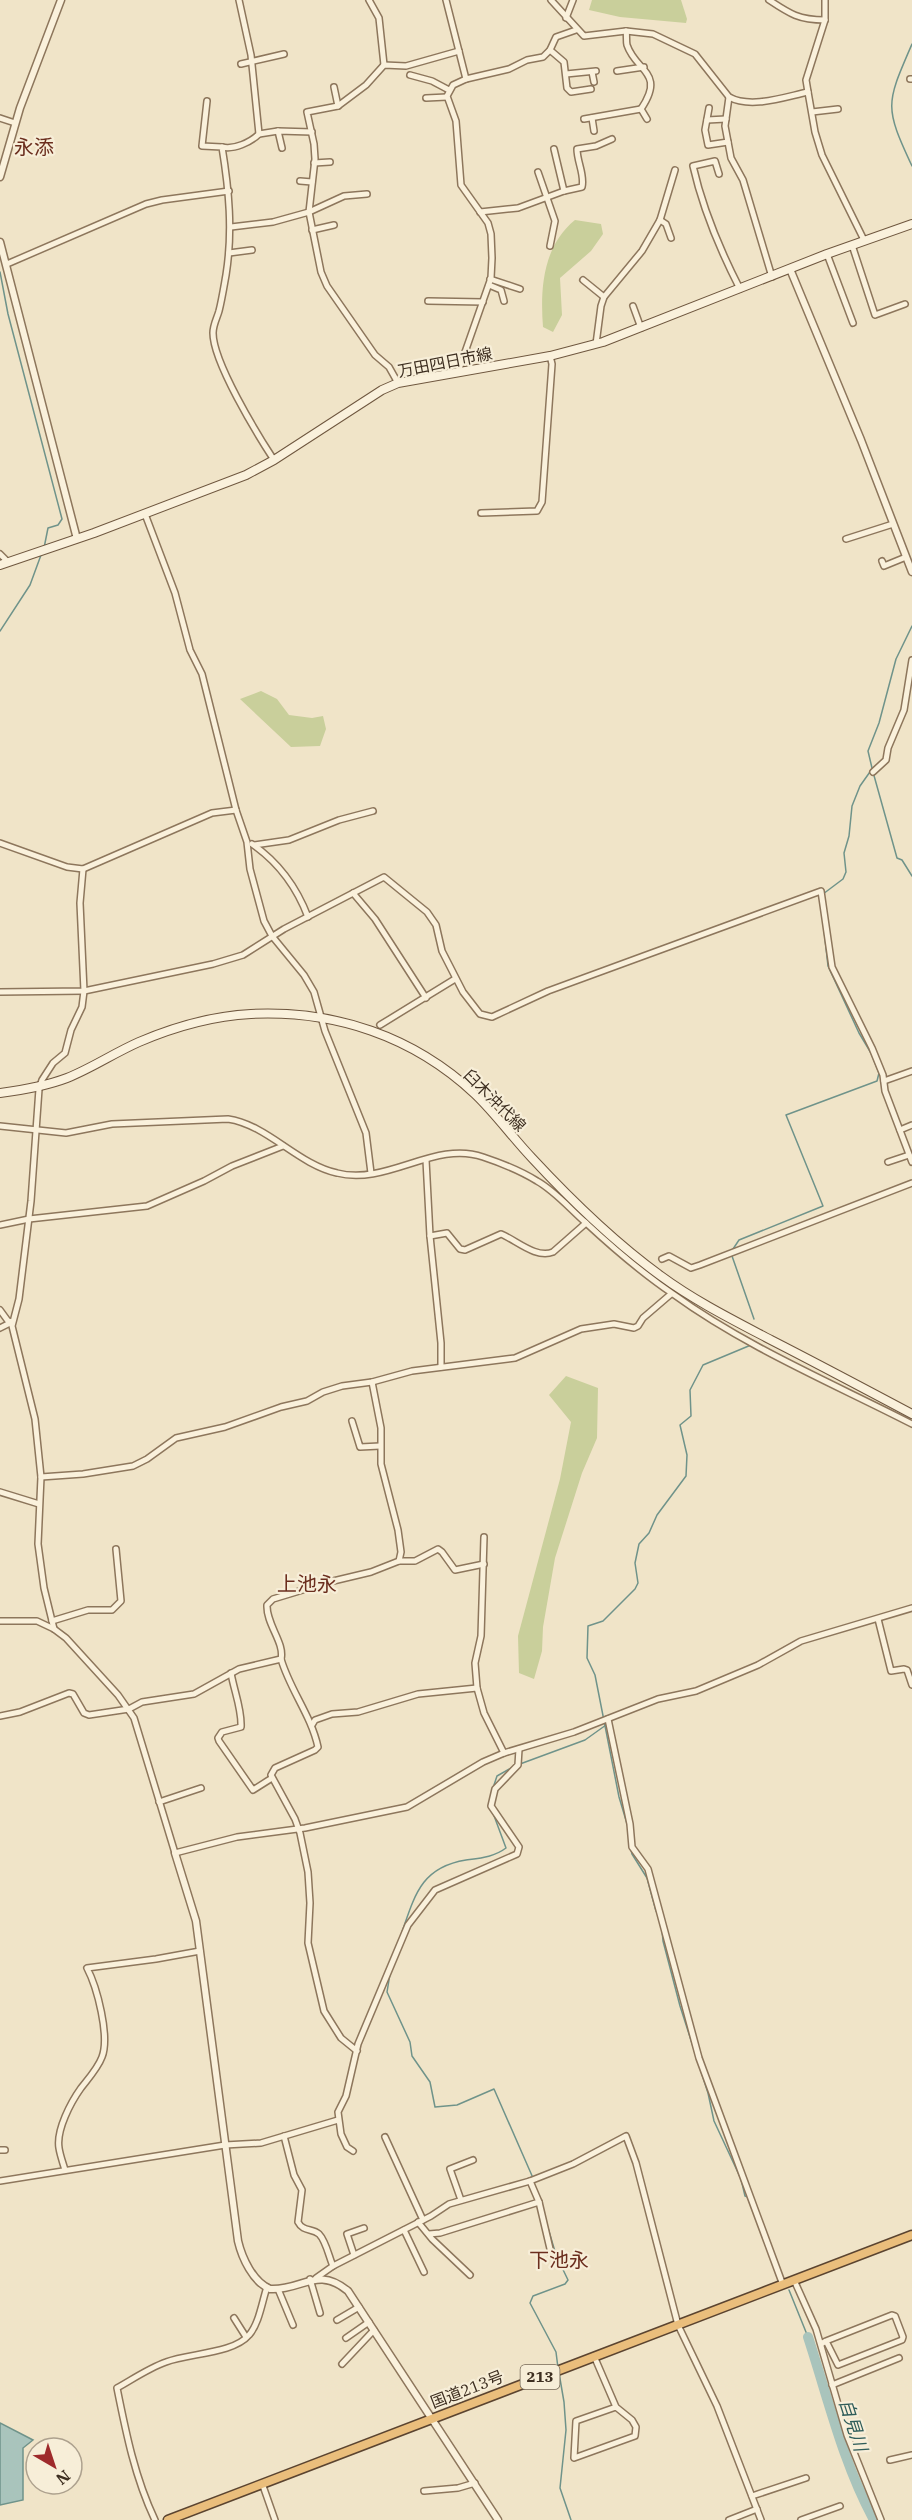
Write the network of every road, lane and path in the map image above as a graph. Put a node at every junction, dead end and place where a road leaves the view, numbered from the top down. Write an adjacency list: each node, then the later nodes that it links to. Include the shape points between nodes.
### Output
1 (61, 0): 44 (street)
2 (239, 0): 16 (street)
3 (369, 0): 18 (street, via 379,18)
4 (446, 0): 13 (street)
5 (551, 0): 9 (street)
6 (573, 0): 9 (street)
7 (769, 0): 10 (street, via 794,16)
8 (825, 0): 10 (street)
9 (566, 18): 11 (street)
10 (825, 20): 28 (street, via 808,70)
11 (576, 30): 12 (street, via 584,36); 14 (street, via 556,37)
12 (626, 31): 19 (street, via 627,45); 29 (street, via 653,34 695,54)
13 (459, 51): 18 (street, via 406,66); 23 (street)
14 (550, 51): 21 (street, via 564,62); 23 (street, via 509,69)
15 (284, 54): 16 (street)
16 (251, 62): 17 (street); 48 (street)
17 (241, 64)
18 (384, 65): 33 (street)
19 (644, 67): 20 (street); 36 (street, via 651,91)
20 (617, 70)
21 (566, 74): 24 (street, via 594,71); 26 (street, via 571,92)
22 (410, 75): 27 (street)
23 (466, 79): 27 (street)
24 (594, 82)
25 (334, 87): 33 (street)
26 (591, 89)
27 (450, 90): 31 (street)
28 (808, 92): 29 (street, via 745,103); 37 (street)
29 (729, 97): 42 (street)
30 (426, 98): 31 (street)
31 (447, 98): 67 (street, via 456,121 461,185)
32 (207, 101): 51 (street, via 202,146)
33 (338, 106): 47 (street, via 307,112)
34 (709, 108): 43 (street)
35 (838, 108): 37 (street)
36 (641, 109): 39 (street); 41 (street)
37 (812, 112): 74 (street, via 822,155)
38 (0, 118): 44 (street)
39 (592, 118): 40 (street); 46 (street)
40 (584, 119)
41 (647, 119)
42 (726, 119): 43 (street); 50 (street)
43 (707, 120): 50 (street, via 708,145)
44 (15, 123): 59 (street)
45 (278, 131): 47 (street); 48 (street); 52 (street)
46 (594, 131)
47 (312, 132): 55 (street)
48 (259, 134): 51 (street, via 238,146)
49 (612, 139): 63 (street, via 577,149 584,182 582,187)
50 (728, 142): 83 (street)
51 (222, 147): 62 (street)
52 (282, 148)
53 (554, 149): 63 (street)
54 (330, 162): 55 (street)
55 (314, 163): 61 (street)
56 (675, 171): 68 (street)
57 (538, 172): 65 (street)
58 (719, 174): 87 (street, via 715,161 693,166 711,228)
59 (0, 177)
60 (300, 181): 61 (street)
61 (312, 182): 66 (street)
62 (229, 191): 71 (street); 81 (street, via 146,204)
63 (564, 191): 65 (street)
64 (367, 194): 66 (street, via 344,196)
65 (548, 198): 67 (street, via 518,208); 77 (street, via 555,221)
66 (309, 212): 71 (street, via 273,222); 72 (street)
67 (480, 212): 85 (street, via 491,234)
68 (660, 220): 73 (street, via 666,224); 88 (street, via 642,250)
69 (912, 224): 74 (main road, 万田四日市線)
70 (334, 225): 72 (street)
71 (231, 227): 79 (street)
72 (312, 230): 99 (street, via 327,285)
73 (671, 238)
74 (864, 240): 76 (main road, 万田四日市線)
75 (0, 242): 81 (street)
76 (852, 245): 80 (main road, 万田四日市線); 92 (street, via 875,315)
77 (550, 246)
78 (252, 250): 79 (street)
79 (229, 253): 100 (street, via 213,333 215,344 249,422)
80 (827, 254): 82 (main road, 万田四日市線); 94 (street)
81 (7, 264): 104 (street)
82 (790, 269): 83 (main road, 万田四日市線); 103 (street)
83 (772, 276): 87 (main road, 万田四日市線)
84 (583, 280): 88 (street)
85 (489, 282): 86 (street); 90 (street, via 501,290); 91 (street)
86 (520, 289)
87 (740, 289): 95 (main road, 万田四日市線)
88 (604, 297): 96 (street)
89 (428, 301): 91 (street)
90 (504, 301)
91 (483, 302): 98 (street)
92 (905, 304)
93 (633, 306): 95 (street)
94 (854, 322)
95 (641, 328): 96 (main road, 万田四日市線)
96 (596, 344): 97 (main road, 万田四日市線)
97 (550, 357): 98 (main road, 万田四日市線); 101 (street, via 542,502 537,511)
98 (458, 372): 99 (main road, 万田四日市線)
99 (398, 383): 100 (main road, 万田四日市線)
100 (274, 460): 102 (main road, 万田四日市線, via 223,485)
101 (481, 513)
102 (145, 514): 104 (main road, 万田四日市線); 113 (street, via 175,592 190,650 202,674)
103 (893, 524): 105 (street); 107 (street)
104 (77, 539): 109 (main road, 万田四日市線)
105 (846, 539)
106 (0, 554): 109 (street)
107 (906, 557): 108 (street, via 884,566); 110 (street)
108 (882, 561)
109 (4, 564)
110 (912, 572)
111 (912, 660): 112 (street, via 904,710 886,760)
112 (873, 772)
113 (236, 810): 115 (street); 118 (street, via 212,813)
114 (374, 812): 117 (street, via 339,820 289,840)
115 (247, 842): 117 (street); 121 (street, via 250,869)
116 (0, 843): 118 (street)
117 (254, 845): 120 (street, via 288,879)
118 (82, 869): 123 (street)
119 (353, 893): 120 (street); 122 (street, via 384,877 417,903 436,925); 125 (street, via 375,919)
120 (308, 917): 121 (street)
121 (272, 936): 123 (street, via 243,955 213,964); 126 (street, via 308,981)
122 (455, 979): 125 (street); 129 (street, via 475,1009 492,1017 548,992 821,891 832,967)
123 (84, 991): 124 (street); 130 (street, via 69,1045)
124 (0, 992)
125 (426, 998): 127 (street)
126 (322, 1017): 130 (main road, 臼木沖代線, via 253,1014 185,1026); 140 (street, via 366,1133); 153 (main road, 臼木沖代線, via 378,1032 448,1072 484,1103 577,1203 674,1285 710,1308)
127 (380, 1025)
128 (912, 1071): 129 (street)
129 (884, 1081): 134 (street)
130 (40, 1086): 131 (main road, 臼木沖代線); 135 (street)
131 (0, 1093)
132 (912, 1125): 134 (street)
133 (0, 1126): 135 (street)
134 (900, 1130): 137 (street)
135 (36, 1131): 136 (street, via 66,1133 112,1124 228,1119 246,1124); 142 (street)
136 (283, 1146): 140 (street, via 333,1172); 142 (street, via 147,1206)
137 (911, 1158): 139 (street)
138 (426, 1160): 140 (street); 143 (street, via 465,1153 491,1160 536,1180); 145 (street)
139 (888, 1162)
140 (370, 1173)
141 (912, 1183): 146 (street, via 691,1268 669,1256)
142 (29, 1218): 144 (street); 149 (street, via 19,1299)
143 (586, 1223): 145 (street, via 548,1254 501,1234 465,1250 447,1233); 147 (street)
144 (0, 1225)
145 (430, 1236): 151 (street)
146 (662, 1259)
147 (671, 1294): 151 (street, via 634,1328 614,1324 581,1329 515,1358); 155 (street, via 737,1335)
148 (0, 1310): 149 (street)
149 (12, 1322): 150 (street); 157 (street, via 34,1410)
150 (0, 1328)
151 (441, 1367): 152 (street)
152 (372, 1382): 156 (street, via 381,1428); 157 (street, via 335,1389 225,1427 176,1438 133,1466)
153 (912, 1414)
154 (352, 1421): 156 (street, via 360,1447)
155 (912, 1424)
156 (380, 1446): 162 (street, via 382,1470 398,1530)
157 (41, 1477): 159 (street)
158 (0, 1492): 159 (street)
159 (39, 1504): 167 (street, via 39,1552)
160 (484, 1538): 163 (street)
161 (116, 1549): 167 (street, via 119,1605 112,1610 87,1610)
162 (399, 1561): 163 (street, via 415,1562 438,1549 454,1570); 169 (street, via 269,1601 268,1619 282,1651)
163 (484, 1564): 172 (street)
164 (912, 1608): 165 (street)
165 (878, 1620): 171 (street, via 891,1671 907,1670); 175 (street, via 801,1641 758,1665 696,1691 658,1699)
166 (0, 1621): 168 (street, via 37,1621)
167 (52, 1621): 168 (street)
168 (54, 1629): 173 (street, via 106,1680)
169 (281, 1659): 170 (street); 176 (street, via 291,1689)
170 (231, 1673): 173 (street, via 194,1694 142,1702); 179 (street, via 241,1727 222,1732 219,1741 253,1790)
171 (912, 1685)
172 (477, 1688): 176 (street, via 418,1694 358,1712 332,1714); 178 (street, via 484,1713)
173 (129, 1709): 174 (street, via 84,1713 69,1693); 181 (street)
174 (0, 1716)
175 (608, 1719): 177 (street); 209 (street, via 632,1847 648,1869 699,2058)
176 (312, 1725): 179 (street, via 316,1749 275,1767)
177 (519, 1749): 178 (street); 185 (street, via 518,1765 495,1789 490,1806 519,1847 517,1854 431,1893 404,1932)
178 (504, 1753): 182 (street, via 407,1807)
179 (272, 1778): 182 (street)
180 (201, 1788): 181 (street)
181 (159, 1803): 183 (street)
182 (299, 1829): 183 (street, via 237,1837); 185 (street, via 308,1872 308,1943 324,2011 346,2044)
183 (175, 1852): 184 (street, via 193,1906)
184 (200, 1951): 189 (street); 192 (street, via 87,1968 102,2011 104,2048 61,2128 58,2146)
185 (357, 2051): 186 (street)
186 (338, 2120): 187 (street); 190 (street, via 344,2141)
187 (284, 2136): 189 (street, via 261,2143); 204 (street, via 302,2190 298,2222 321,2236)
188 (385, 2137): 197 (street)
189 (225, 2145): 192 (street); 210 (street, via 240,2249 258,2281)
190 (353, 2151)
191 (473, 2160): 195 (street, via 450,2169)
192 (65, 2170): 193 (street)
193 (0, 2181)
194 (530, 2181): 195 (street); 196 (street); 218 (street, via 626,2136)
195 (461, 2200): 197 (street)
196 (539, 2202): 200 (street); 202 (street)
197 (420, 2221): 199 (street); 200 (street)
198 (364, 2228): 203 (street, via 347,2234)
199 (404, 2230): 203 (street); 205 (street)
200 (429, 2234): 206 (street)
201 (912, 2235): 208 (highway, 国道213号 / 213)
202 (551, 2253)
203 (354, 2255): 204 (street)
204 (333, 2266): 207 (street)
205 (424, 2272)
206 (470, 2275)
207 (313, 2279): 211 (street); 212 (street, via 339,2284); 213 (street)
208 (794, 2280): 209 (highway, 国道213号 / 213); 222 (street)
209 (783, 2284): 218 (highway, 国道213号 / 213)
210 (267, 2287): 211 (street); 220 (street, via 256,2322)
211 (278, 2289): 217 (street)
212 (359, 2307): 215 (street); 216 (street)
213 (320, 2313)
214 (234, 2318): 220 (street)
215 (337, 2320)
216 (369, 2322): 219 (street); 221 (street)
217 (293, 2325)
218 (678, 2325): 223 (highway, 国道213号 / 213); 235 (street, via 717,2406)
219 (374, 2330): 225 (street); 228 (street)
220 (246, 2337): 238 (street, via 231,2346 166,2362 117,2388 142,2493)
221 (346, 2338)
222 (824, 2343): 222 (street, via 892,2315 903,2337 838,2365); 226 (street)
223 (594, 2356): 227 (street); 228 (highway, 国道213号 / 213)
224 (899, 2358): 226 (street)
225 (342, 2364)
226 (832, 2385): 245 (street)
227 (616, 2407): 227 (street, via 632,2420 635,2436 574,2458 576,2421)
228 (433, 2418): 232 (highway, 国道213号 / 213); 233 (street)
229 (912, 2455): 230 (street)
230 (890, 2460)
231 (806, 2478): 235 (street)
232 (262, 2483): 239 (highway, 国道213号 / 213); 240 (street)
233 (475, 2483): 234 (street); 241 (street)
234 (423, 2491)
235 (752, 2496): 237 (street)
236 (840, 2506): 244 (street)
237 (757, 2509): 242 (street); 243 (street)
238 (155, 2520)
239 (168, 2520)
240 (275, 2520)
241 (498, 2520)
242 (729, 2520)
243 (761, 2520)
244 (801, 2520)
245 (881, 2520)

